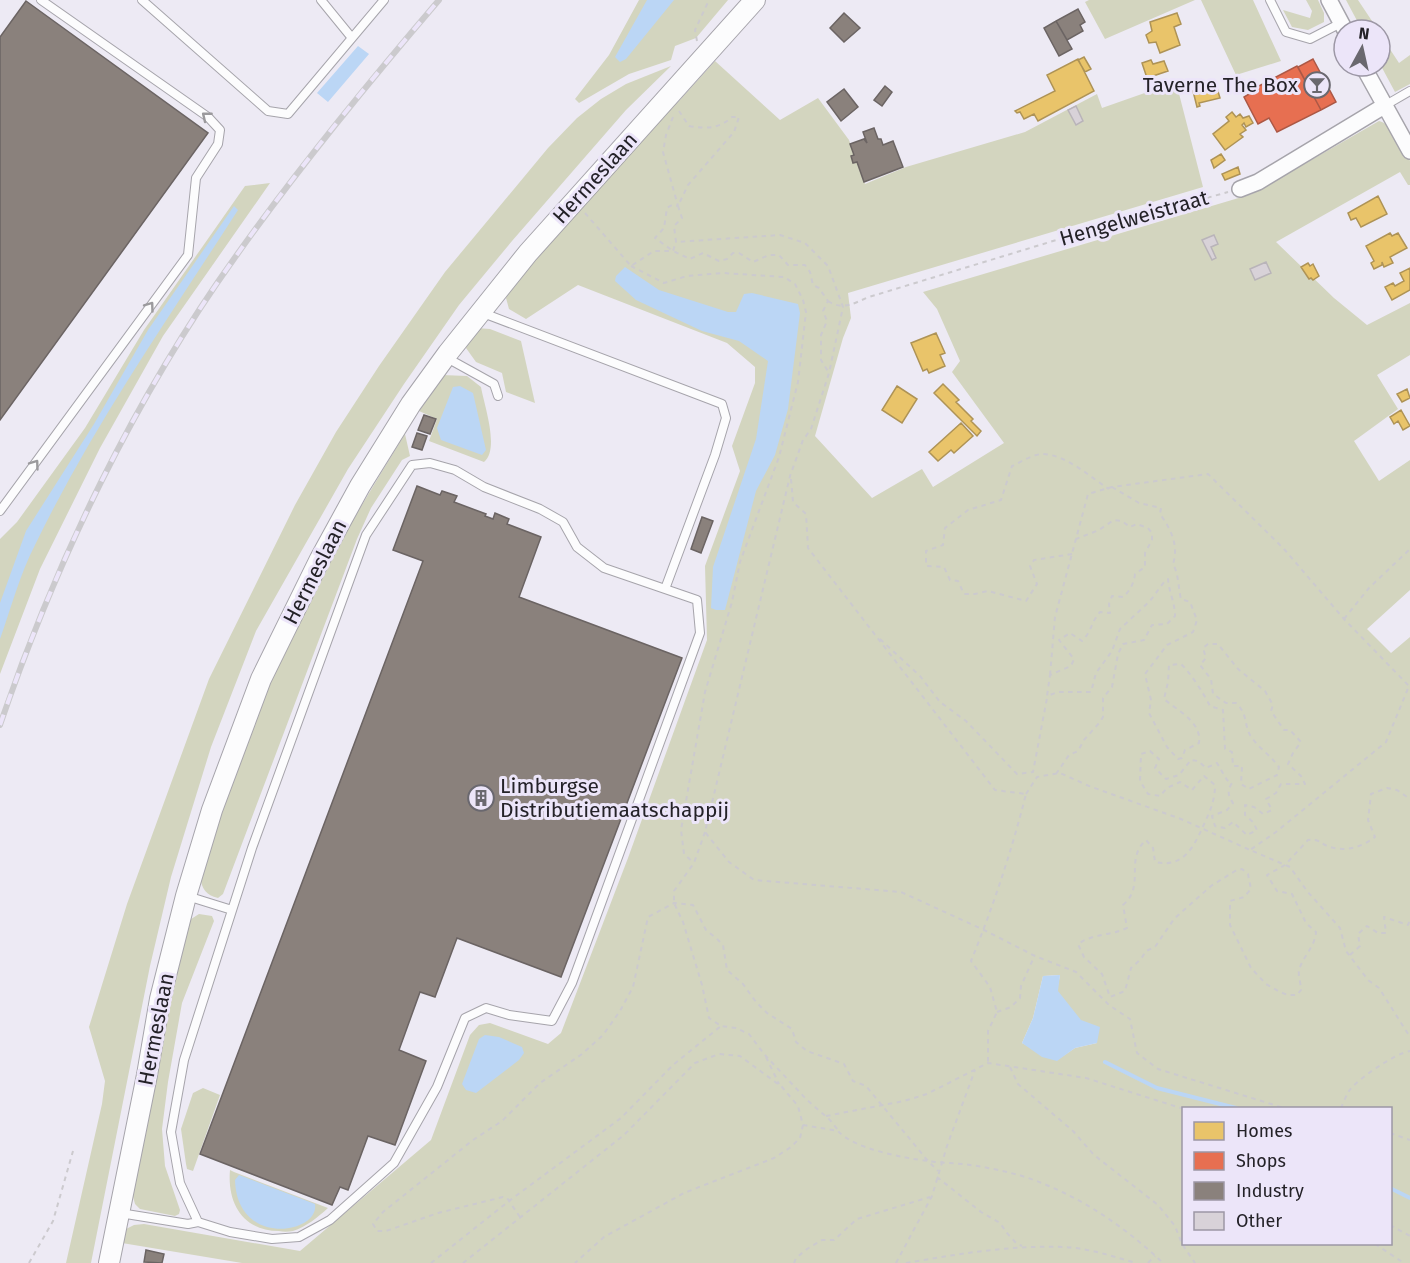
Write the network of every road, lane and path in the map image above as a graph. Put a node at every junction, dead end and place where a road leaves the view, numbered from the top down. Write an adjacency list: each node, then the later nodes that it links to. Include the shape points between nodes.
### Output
1 (41, 0): 31 (lane, one-way to 1, via 188,255 196,178 218,144 220,130 208,117)
2 (142, 0): 11 (lane, via 268,111 288,114)
3 (321, 0): 11 (lane)
4 (384, 0): 11 (lane)
5 (709, 0): 12 (path, via 695,30)
6 (755, 0): 18 (street, Hermeslaan)
7 (1270, 0): 10 (lane, via 1286,32 1310,39)
8 (1329, 0): 9 (street)
9 (1339, 18)
10 (1332, 30)
11 (352, 38)
12 (697, 41)
13 (1369, 78): 15 (street)
14 (1410, 91): 15 (lane)
15 (1384, 106): 16 (street); 17 (street, via 1258,182)
16 (1410, 151)
17 (1239, 189): 24 (path, Hengelweistraat, via 1063,238)
18 (574, 201): 22 (path); 25 (street, Hermeslaan)
19 (678, 206): 19 (path, via 663,152 676,107 689,126 722,125 738,117 735,132 688,185); 20 (path, via 682,218 674,226); 21 (path, via 667,208 664,228 655,238)
20 (676, 242): 21 (path); 24 (path, via 780,235 805,243 828,266)
21 (673, 251): 22 (path, via 654,251); 23 (path, via 690,259 703,253 719,261 733,254 753,262 779,255 788,265 805,265 813,285)
22 (632, 266): 48 (path, via 664,283 687,276 723,273 784,277 795,284 806,312 798,382 781,447 740,562 705,692 681,830 684,854)
23 (828, 301): 24 (path); 27 (path, via 823,311 827,321 821,335 820,360)
24 (843, 307): 27 (path)
25 (481, 312): 26 (street, Hermeslaan); 35 (lane, via 722,404 726,418 715,455)
26 (445, 357): 28 (lane, via 494,384); 50 (street, Hermeslaan, via 360,486 261,679 212,810)
27 (829, 373): 29 (path)
28 (498, 396)
29 (790, 476): 37 (path, via 793,502 806,514 808,548); 46 (path)
30 (1110, 488): 32 (path, via 1088,494); 34 (path, via 1063,459 1042,454 1024,459 1012,466 1001,500 968,510 945,528 943,545 926,551 926,566 944,567 964,594 988,591 1026,601 1037,584 1030,566 1034,561); 36 (path, via 1208,474 1284,549); 45 (path, via 1139,503 1161,508 1160,514 1169,525 1175,544 1173,564 1181,599 1190,602 1197,620 1193,632 1167,645 1145,674 1151,700 1149,713 1167,747 1178,759 1200,740 1195,723 1164,699 1169,665 1181,664 1210,706 1223,710 1225,749 1232,752 1233,766 1242,766 1241,784 1249,789 1277,775 1279,767 1274,759 1252,738 1244,710 1213,694 1211,679 1200,665 1206,658 1203,648 1208,644 1218,644 1238,669 1265,691 1275,720 1301,742 1288,764 1305,784 1281,784 1266,799 1272,810 1263,814 1245,805 1245,815 1257,830 1247,835 1233,822 1225,828 1215,826 1212,816 1233,803 1228,789 1232,783 1217,763 1206,768 1191,760 1179,775 1166,779 1155,768 1159,759 1150,750 1141,754 1140,781 1148,794 1160,796 1180,782 1192,790 1204,776 1215,785 1215,799)
31 (0, 511)
32 (1076, 539): 34 (path); 38 (path, via 1114,520 1130,527 1137,524 1152,533 1145,567 1135,574 1128,594 1112,596 1110,613 1100,612 1082,641 1070,633 1059,640 1074,659 1071,666)
33 (1410, 549): 36 (path, via 1369,588)
34 (1072, 554): 38 (path, via 1056,617)
35 (665, 589): 52 (lane, via 603,568 577,547 563,522 540,509 484,487 455,470 430,463 412,465 366,535); 86 (lane, via 697,600 700,633 572,983 552,1021 486,1008 465,1018 437,1087 394,1162 330,1220 299,1237 272,1239)
36 (1344, 619): 47 (path, via 1409,686 1386,742)
37 (874, 633): 40 (path, via 1017,774); 43 (path, via 995,790)
38 (1050, 675): 39 (path)
39 (1047, 696): 40 (path); 41 (path, via 1091,692 1096,673 1112,651 1120,629 1168,579 1176,616 1167,624 1152,625 1144,640 1124,645 1118,654 1112,687 1103,698 1103,717)
40 (1034, 772): 42 (path)
41 (1056, 774): 42 (path); 45 (path)
42 (1037, 777): 43 (path)
43 (1026, 794): 54 (path)
44 (1410, 799): 49 (path, via 1387,788 1371,794 1368,820 1375,837 1347,848 1308,840)
45 (1202, 828): 47 (path); 57 (path, via 1189,852 1171,863 1155,862 1153,848 1146,840 1139,846 1136,887 1123,905 1126,928 1114,934 1088,937 1078,944 1084,957 1102,974)
46 (705, 832): 48 (path); 54 (path, via 729,862 754,880 901,892)
47 (1250, 850): 49 (path)
48 (694, 863): 51 (path, via 674,891)
49 (1285, 865): 55 (path, via 1340,928); 57 (path, via 1267,875 1277,891 1292,894 1306,923 1316,932 1298,972 1301,990 1297,995 1288,995 1266,984 1251,968 1230,925 1230,901 1244,897 1251,889 1248,874 1242,869 1206,890 1174,919 1155,947 1146,951 1131,969 1125,991)
50 (186, 896): 52 (lane); 84 (street, Hermeslaan, via 160,999)
51 (674, 903): 60 (path, via 683,922 709,1018); 68 (path, via 693,905 706,930 723,945 727,970 766,1013 792,1029 796,1042 807,1052 844,1064 853,1081 866,1086); 83 (path, via 648,917 633,987 603,1035 540,1083 502,1121 383,1212 374,1224 377,1231 386,1231 490,1199 502,1197)
52 (232, 910): 86 (lane, via 184,1059 171,1132 180,1183)
53 (1410, 920): 55 (path, via 1408,925 1384,917 1386,933 1367,926 1358,934 1360,946)
54 (984, 930): 56 (path); 59 (path, via 971,961 990,987)
55 (1350, 955): 61 (path)
56 (1035, 956): 58 (path, via 1076,972); 59 (path, via 1021,986 1020,998 1011,1007)
57 (1110, 996): 58 (path)
58 (1109, 1005): 69 (path, via 1130,1019 1137,1053 1158,1069)
59 (997, 1012): 64 (path, via 988,1031)
60 (721, 1026): 63 (path, via 749,1034); 83 (path, via 673,1065 621,1118)
61 (1410, 1036)
62 (1410, 1051): 70 (path, via 1402,1052 1350,1089)
63 (764, 1054): 67 (path); 72 (path)
64 (988, 1062): 65 (path); 66 (path)
65 (1010, 1066): 71 (path, via 1086,1078); 89 (path, via 1018,1084 1073,1131 1094,1155 1158,1205 1175,1226)
66 (976, 1069): 68 (path, via 927,1094); 79 (path)
67 (779, 1085): 73 (path, via 798,1106); 85 (path, via 740,1056 719,1054 695,1063 624,1135)
68 (883, 1105): 72 (path); 78 (path)
69 (1281, 1107)
70 (1341, 1107)
71 (1182, 1108)
72 (826, 1116): 74 (path)
73 (802, 1125): 74 (path); 98 (path, via 800,1138 774,1158 684,1193 604,1237)
74 (838, 1131): 78 (path, via 856,1143)
75 (1392, 1134): 76 (path)
76 (1410, 1140)
77 (73, 1151): 94 (path, via 53,1221)
78 (928, 1161): 79 (path); 80 (path)
79 (943, 1162): 80 (path); 93 (path, via 1019,1175 1059,1190 1096,1209)
80 (939, 1171): 81 (path)
81 (937, 1177): 82 (path); 92 (path, via 1000,1222 1006,1233)
82 (932, 1196): 99 (path, via 857,1219 834,1240 822,1240); 100 (path)
83 (509, 1201): 85 (path); 96 (path)
84 (120, 1213): 86 (lane, via 188,1224); 95 (street, Hermeslaan)
85 (520, 1217): 97 (path)
86 (198, 1222)
87 (1392, 1227): 88 (path)
88 (1410, 1236)
89 (1182, 1244)
90 (1183, 1245): 105 (path)
91 (1377, 1245): 106 (path)
92 (1025, 1247): 101 (path); 102 (path, via 1065,1247)
93 (1155, 1256): 103 (path); 104 (path)
94 (29, 1263)
95 (109, 1263)
96 (431, 1263)
97 (463, 1263)
98 (575, 1263)
99 (794, 1263)
100 (896, 1263)
101 (906, 1263)
102 (1136, 1263)
103 (1149, 1263)
104 (1163, 1263)
105 (1195, 1263)
106 (1404, 1263)

